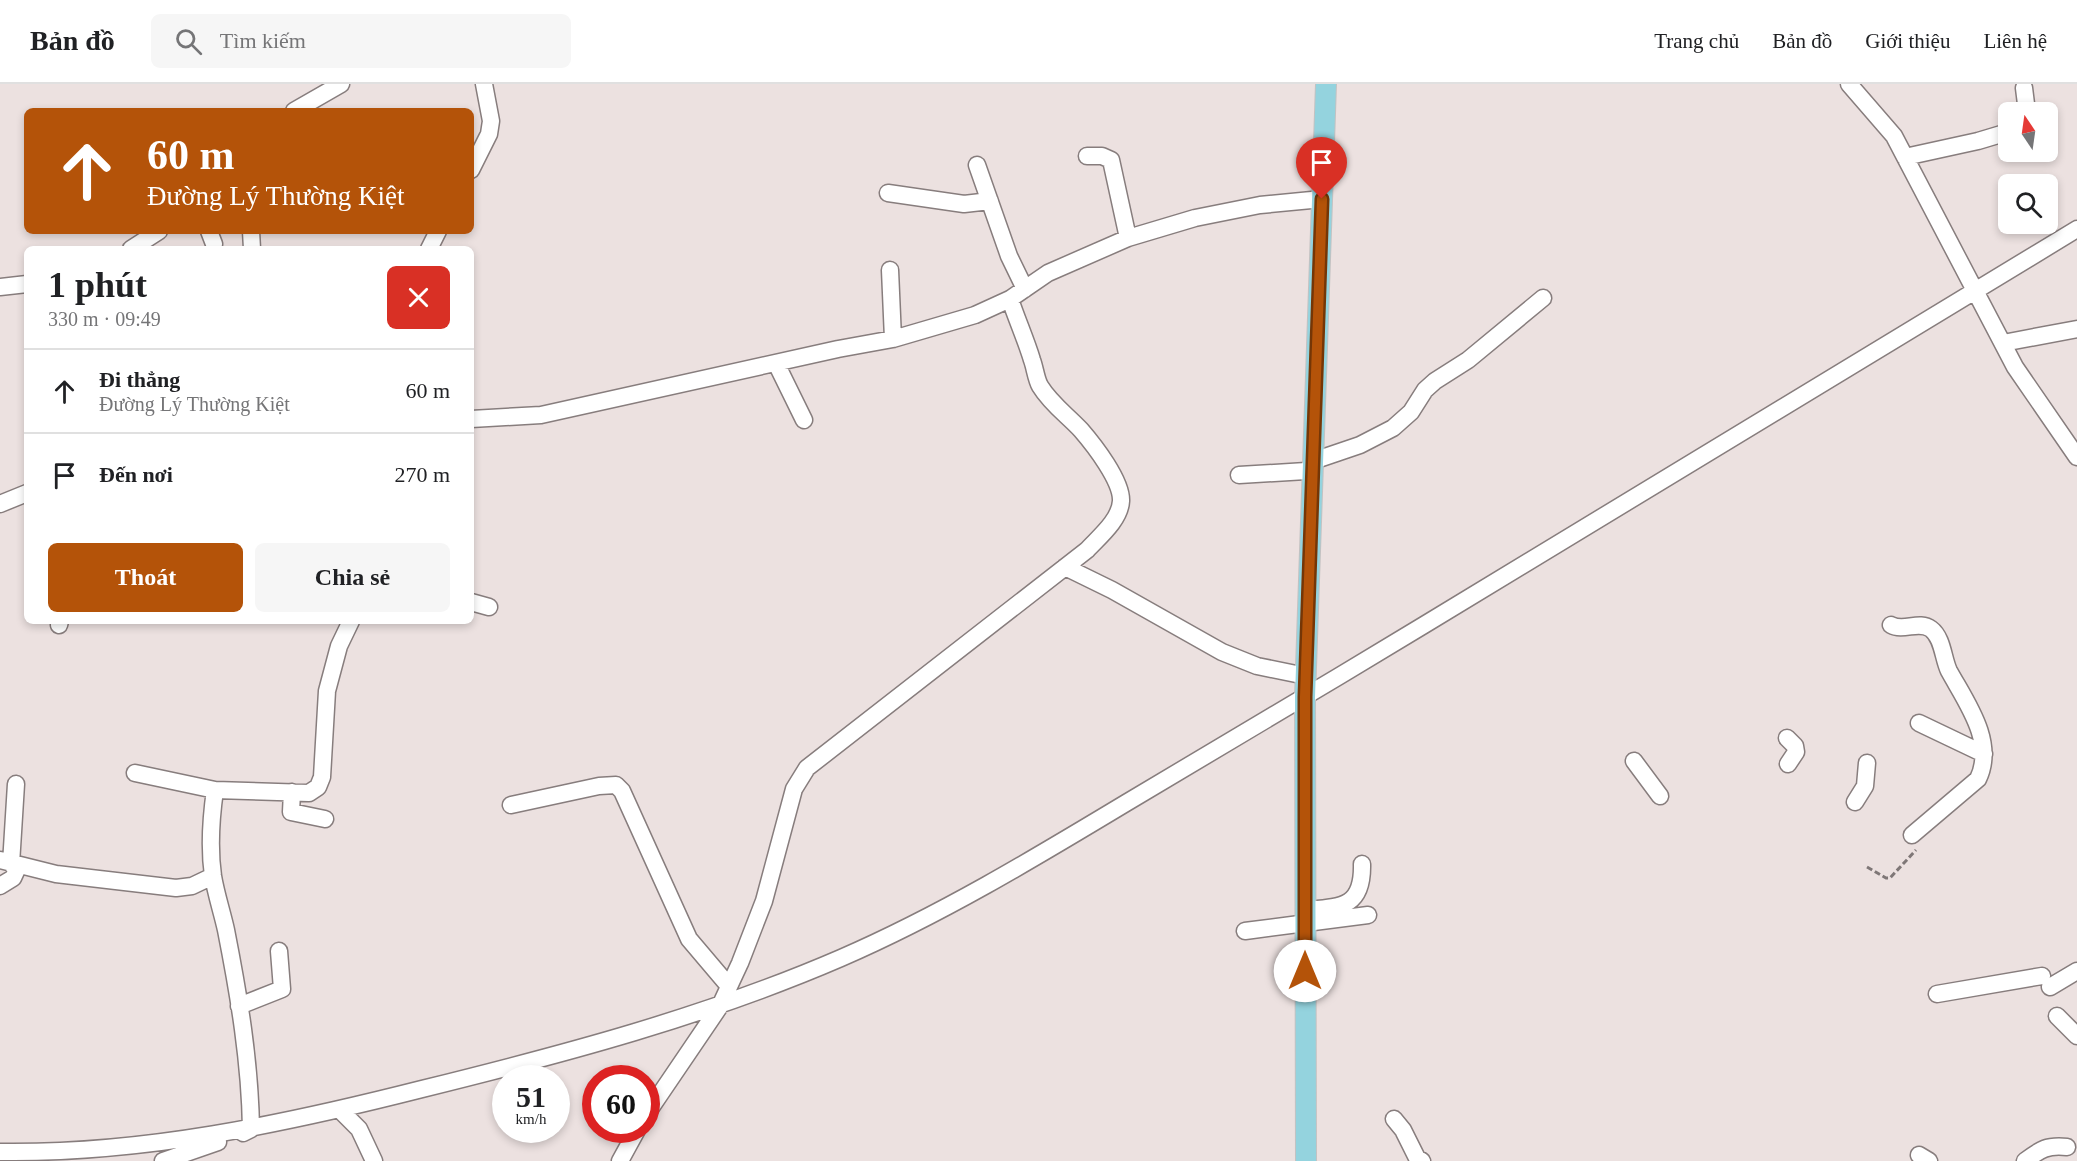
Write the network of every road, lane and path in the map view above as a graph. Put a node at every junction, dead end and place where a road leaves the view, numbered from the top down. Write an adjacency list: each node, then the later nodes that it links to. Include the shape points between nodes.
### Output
1 (341, 84): 7 (street)
2 (484, 84): 11 (street, via 490,127)
3 (1326, 84): 14 (main road)
4 (1849, 84): 10 (street, via 1894,136)
5 (2024, 88): 6 (street)
6 (2026, 102)
7 (299, 108)
8 (1998, 135): 10 (street)
9 (1087, 156): 18 (street, via 1111,160)
10 (1905, 157): 24 (street)
11 (474, 164)
12 (977, 165): 15 (street)
13 (888, 193): 15 (street, via 964,204)
14 (1322, 199): 18 (street, via 1260,205 1195,218); 34 (main road)
15 (990, 201): 23 (street)
16 (2077, 229): 24 (street)
17 (154, 234): 19 (street)
18 (1128, 238): 23 (street, via 1048,273)
19 (136, 246)
20 (890, 270): 28 (street)
21 (24, 284): 22 (street)
22 (0, 287)
23 (1025, 289): 26 (street)
24 (1976, 291): 29 (street); 44 (street)
25 (1543, 298): 34 (street, via 1468,360 1435,381 1393,428)
26 (1010, 299): 28 (street, via 975,315); 38 (street, via 1039,384 1052,403 1081,430 1119,489 1121,503 1107,529)
27 (2077, 329): 29 (street)
28 (893, 339): 30 (street)
29 (2003, 343): 33 (street, via 2015,367)
30 (776, 363): 31 (street, via 541,415); 32 (street)
31 (474, 419)
32 (804, 420)
33 (2077, 457)
34 (1313, 464): 35 (street, via 1306,471); 43 (main road)
35 (1239, 476)
36 (24, 494): 37 (street)
37 (0, 504)
38 (1065, 567): 43 (street, via 1222,652 1257,666); 70 (street, via 807,768 794,789 764,900)
39 (474, 603): 40 (street)
40 (489, 606)
41 (350, 624): 54 (street, via 327,691 322,777 318,788 309,793)
42 (1891, 625): 47 (street, via 1902,629 1928,626 1934,630 1948,670 1979,727)
43 (1306, 676): 44 (main road)
44 (1305, 697): 66 (main road); 73 (street, via 1030,861 942,908 844,957)
45 (1919, 723): 47 (street)
46 (1787, 738): 50 (street, via 1796,752)
47 (1984, 754): 59 (street, via 1978,779)
48 (1634, 761): 55 (street)
49 (1867, 763): 56 (street, via 1865,786)
50 (1788, 764)
51 (135, 773): 53 (street)
52 (16, 784): 60 (street)
53 (215, 790): 54 (street); 63 (street, via 211,819)
54 (292, 792): 58 (street, via 291,812)
55 (1660, 796)
56 (1855, 802)
57 (511, 805): 70 (street, via 616,785 688,939)
58 (325, 819)
59 (1914, 842): 62 (path, via 1890,878)
60 (10, 863): 63 (street, via 56,874 176,888 192,886); 64 (street, via 13,878)
61 (1362, 864): 66 (street, via 1362,879 1354,898)
62 (1867, 867)
63 (213, 876): 72 (street)
64 (0, 886)
65 (1368, 915): 66 (street)
66 (1305, 917): 67 (street); 86 (main road)
67 (1245, 931)
68 (279, 951): 72 (street, via 282,989)
69 (2077, 971): 71 (street, via 2046,981)
70 (728, 985): 73 (street)
71 (1937, 994)
72 (239, 1006): 79 (street, via 251,1094)
73 (720, 1006): 76 (street); 77 (street, via 518,1065)
74 (2057, 1016): 75 (street)
75 (2077, 1036)
76 (660, 1094)
77 (340, 1110): 79 (street); 84 (street, via 359,1129)
78 (1394, 1119): 87 (street)
79 (251, 1129): 82 (street, via 126,1146); 83 (street)
80 (630, 1143): 85 (street)
81 (2067, 1147): 88 (street, via 2052,1145)
82 (0, 1152)
83 (163, 1161)
84 (374, 1161)
85 (620, 1161)
86 (1306, 1161)
87 (1422, 1161)
88 (2025, 1161)

